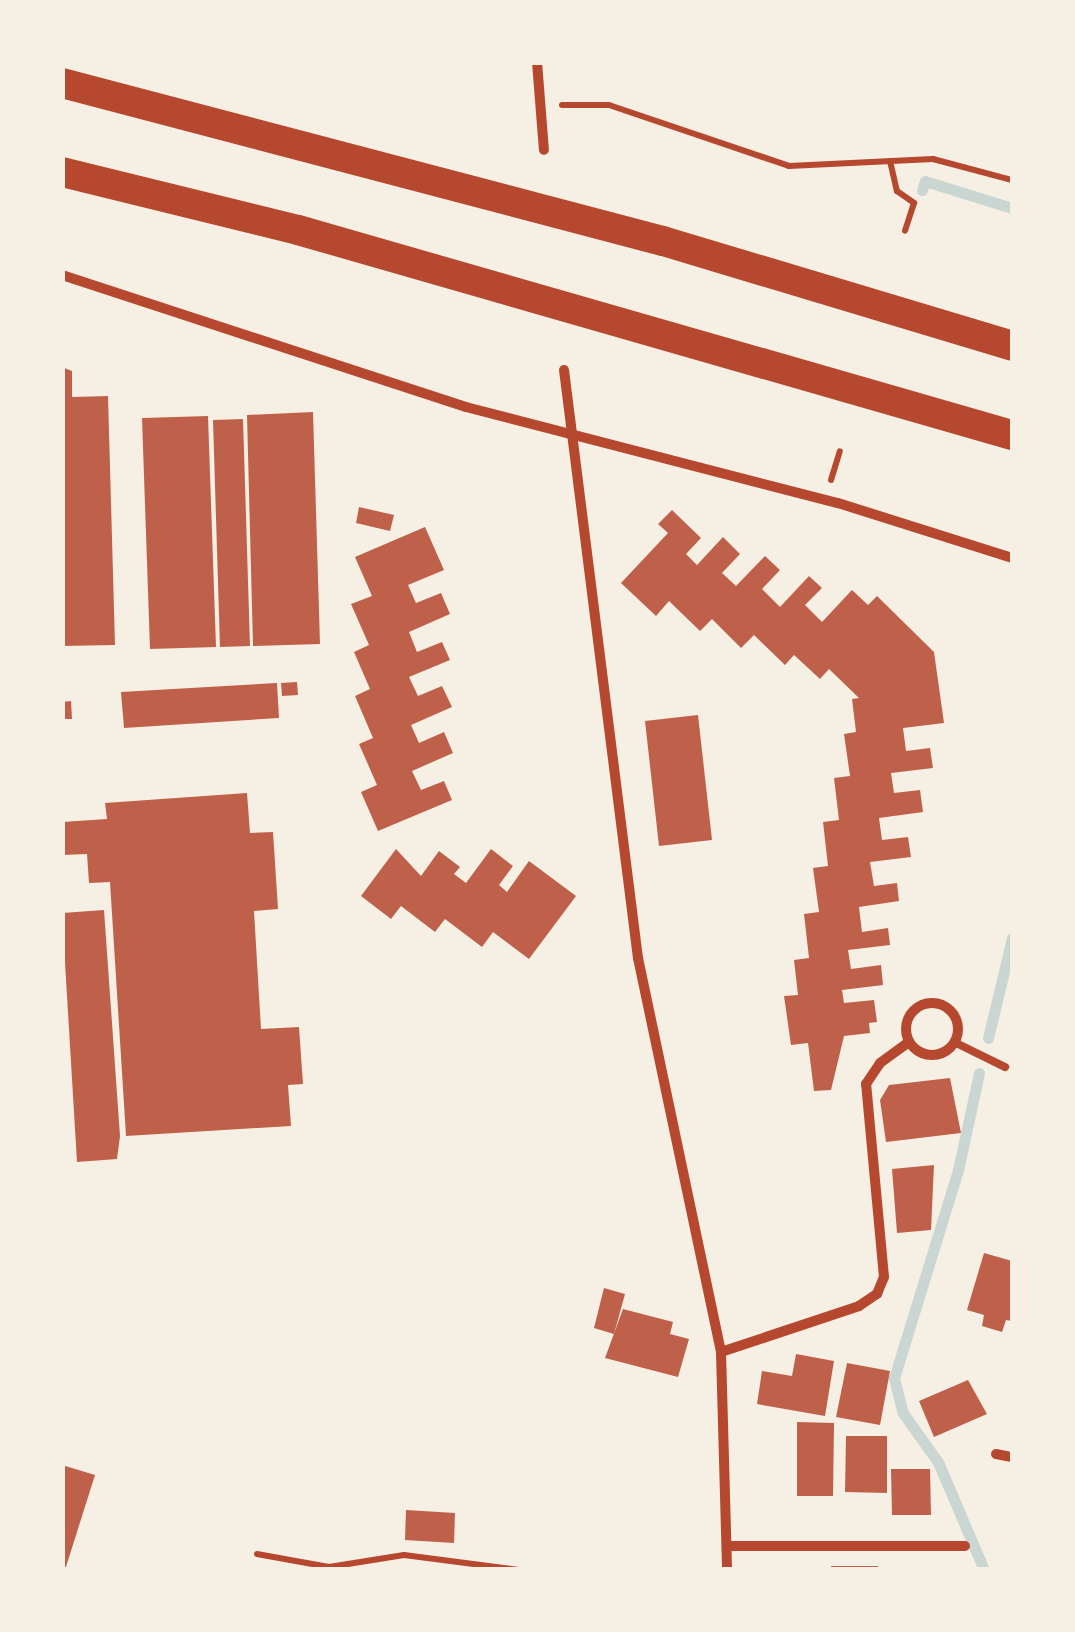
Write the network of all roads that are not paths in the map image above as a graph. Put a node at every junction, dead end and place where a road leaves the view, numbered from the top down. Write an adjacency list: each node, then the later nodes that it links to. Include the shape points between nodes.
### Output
1 (537, 62): 3 (street)
2 (62, 83): 6 (highway, via 644,236)
3 (544, 150)
4 (62, 172): 8 (highway, via 298,230)
5 (62, 275): 9 (street)
6 (1012, 346)
7 (564, 370): 9 (street)
8 (1012, 435)
9 (576, 438): 10 (street, via 838,503); 14 (street, via 638,958)
10 (1012, 558)
11 (910, 1042): 12 (street, via 936,1055); 12 (street, via 912,1013 932,1003 952,1013); 14 (street, via 866,1084 884,1277 877,1294)
12 (954, 1042): 13 (lane)
13 (1005, 1066)
14 (722, 1352): 17 (street)
15 (996, 1454): 16 (street)
16 (1012, 1456)
17 (728, 1546): 18 (street); 19 (street)
18 (964, 1546)
19 (727, 1570)

